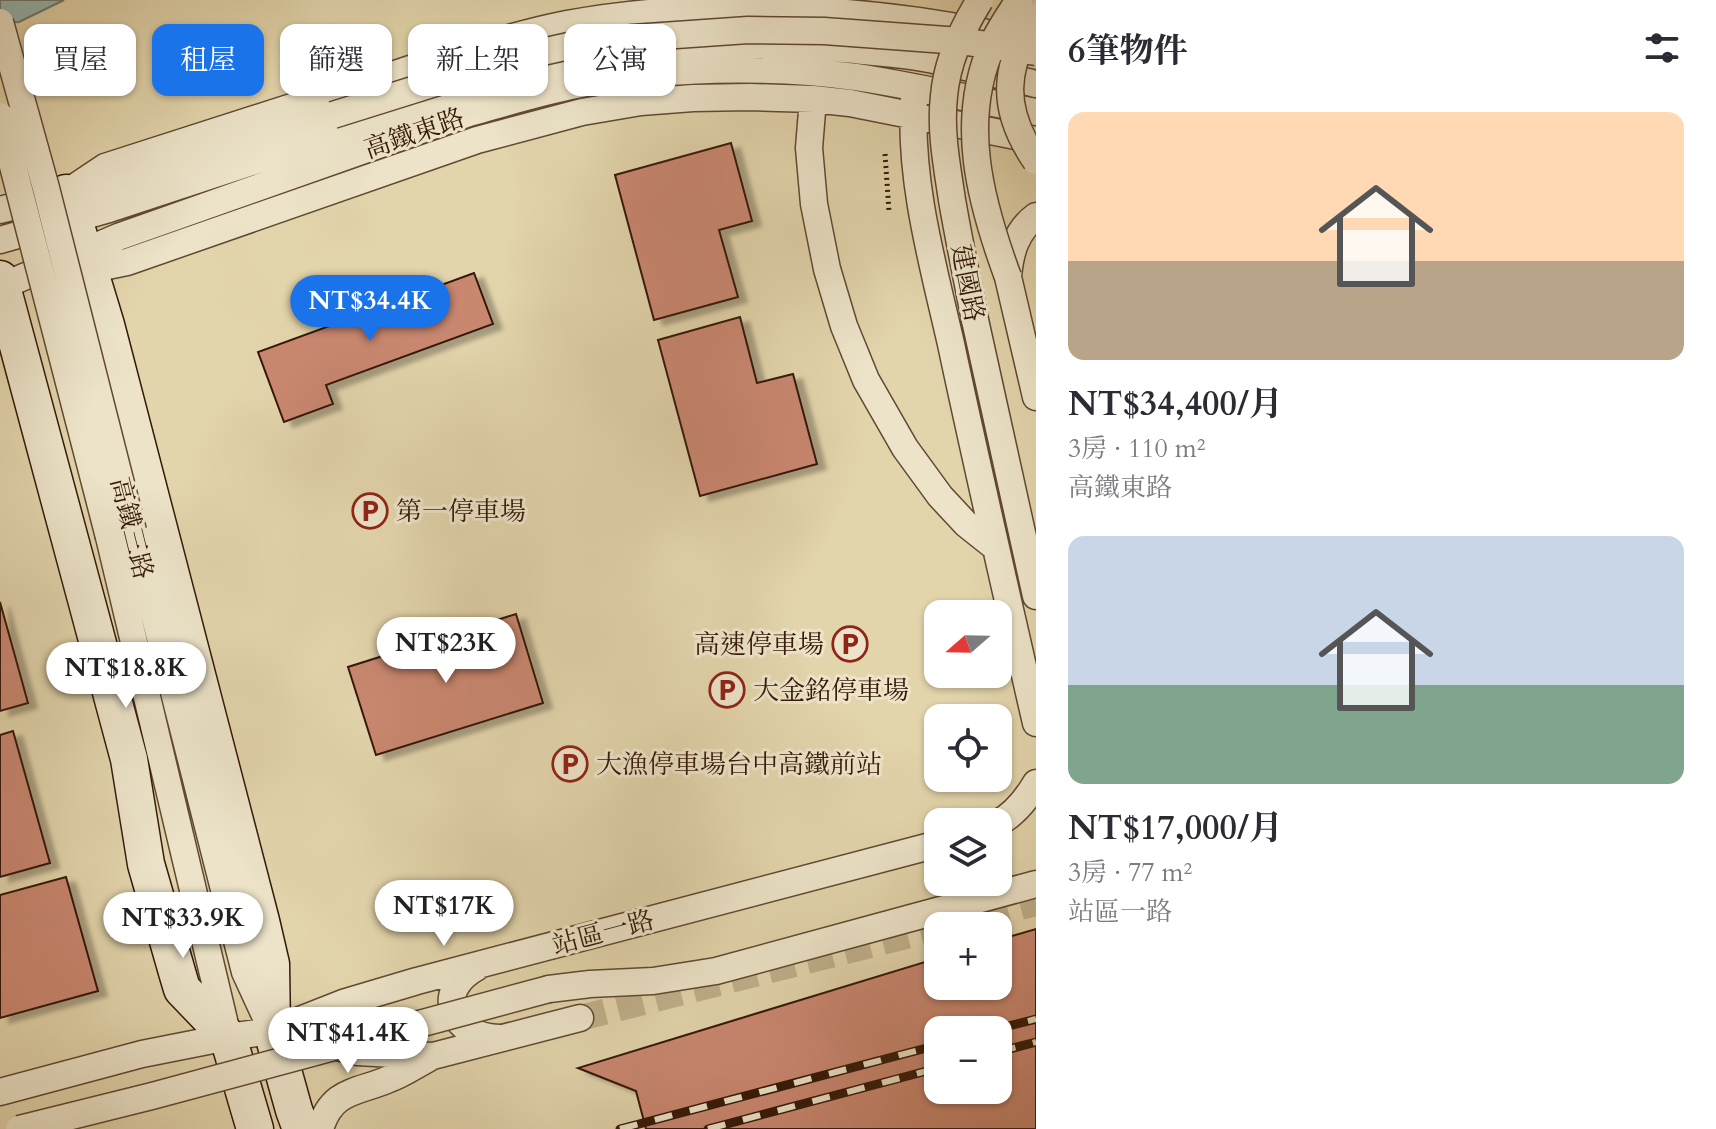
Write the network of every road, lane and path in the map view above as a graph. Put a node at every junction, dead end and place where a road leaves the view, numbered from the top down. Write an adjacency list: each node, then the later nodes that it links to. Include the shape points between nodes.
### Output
1 (980, 0): 28 (street, 建國路, bridge, via 949,66 943,123 946,164)
2 (1019, 0): 23 (street, bridge, via 993,43 974,123 983,203)
3 (1036, 16): 17 (street, bridge, via 1014,58 1010,101)
4 (0, 22): 26 (street, 高鐵三路, bridge, via 46,188)
5 (933, 22): 6 (street); 8 (street); 21 (street, via 745,9 632,15 517,36 105,167)
6 (1036, 43)
7 (1036, 52): 21 (street, bridge, via 960,41 748,30 569,46 515,58 112,187)
8 (921, 57): 9 (street, 高鐵東路); 10 (street); 21 (street, 高鐵東路, via 747,45 573,64 465,92)
9 (1036, 84)
10 (915, 88): 12 (street, 高鐵東路); 13 (street); 21 (street, 高鐵東路, via 841,76 746,70 651,73 577,84 469,113 118,237)
11 (813, 99): 13 (street); 21 (street, via 641,102 546,121 127,262); 27 (street, via 809,148 814,204 844,326 866,380 905,448 940,496)
12 (1036, 112)
13 (913, 115): 15 (street); 27 (street, via 918,184)
14 (0, 116): 26 (street, 高鐵三路, bridge)
15 (1036, 140)
16 (885, 154): 19 (path)
17 (1036, 161)
18 (0, 210): 21 (street)
19 (889, 211)
20 (1036, 216): 23 (street, via 1014,244)
21 (79, 233): 22 (street, 高鐵東路); 24 (street); 36 (street, 高鐵三路, via 261,921 271,964)
22 (0, 240)
23 (1008, 277): 25 (street)
24 (1, 284): 37 (street, 高鐵三路, via 129,759 146,864 182,989)
25 (1036, 397)
26 (121, 534): 36 (street, 高鐵三路, via 245,972); 37 (street, 高鐵三路)
27 (995, 547): 29 (street)
28 (1036, 596)
29 (1036, 723)
30 (1036, 783): 31 (street)
31 (1012, 813)
32 (924, 848): 34 (street, 站區一路)
33 (1036, 884): 41 (street, bridge, via 716,971 549,989)
34 (484, 963): 36 (street, 站區一路, via 343,1003); 38 (street, via 456,985 453,1013 472,1033)
35 (580, 1018): 38 (street, 站區一路)
36 (272, 1031): 37 (street, 站區一路); 39 (street, 站區一路, via 357,1052); 43 (street, 高鐵三路)
37 (228, 1037): 40 (street, 站區一路); 42 (street, 高鐵三路)
38 (506, 1038): 39 (street, 站區一路)
39 (433, 1056): 44 (street, via 390,1079 347,1093 334,1102)
40 (0, 1092)
41 (19, 1129)
42 (255, 1129)
43 (301, 1129)
44 (320, 1129)

